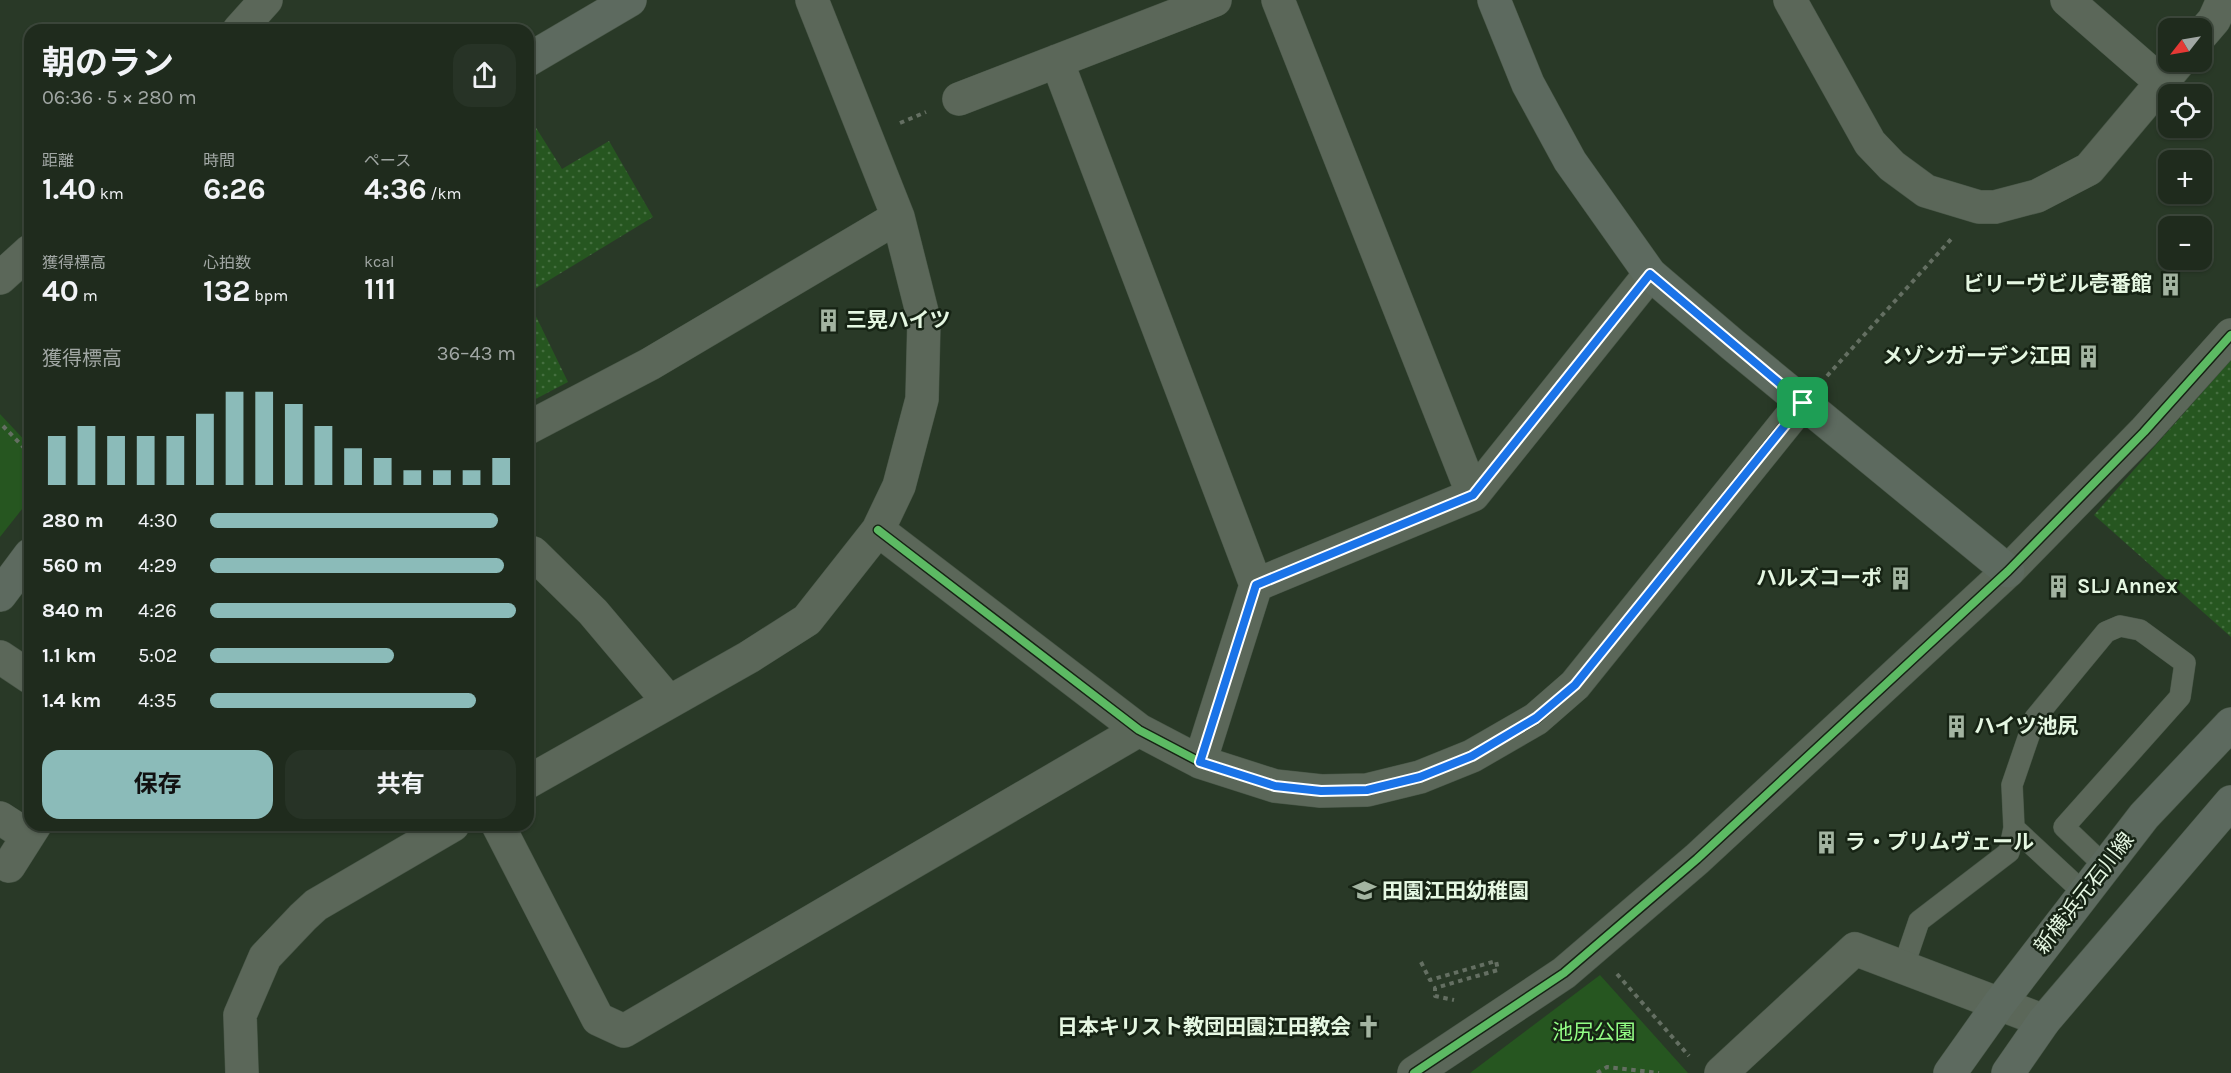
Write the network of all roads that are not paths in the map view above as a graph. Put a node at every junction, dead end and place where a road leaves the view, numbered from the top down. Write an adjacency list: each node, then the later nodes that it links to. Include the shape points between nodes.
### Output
1 (266, 0): 11 (street)
2 (630, 0): 12 (street)
3 (812, 0): 17 (street)
4 (1215, 0): 13 (street)
5 (1278, 0): 24 (street)
6 (1494, 0): 19 (street, via 1528,84 1570,161)
7 (1790, 0): 15 (street, via 1870,143 1892,166 1926,191 1979,207 2037,196 2089,169)
8 (2067, 0): 14 (street)
9 (2223, 0): 10 (street)
10 (2212, 22)
11 (244, 24)
12 (534, 56)
13 (1057, 61): 16 (street); 29 (street)
14 (2158, 64)
15 (2170, 72)
16 (959, 99)
17 (898, 218): 23 (street, via 650,364); 25 (street, via 924,320 922,399 899,486)
18 (24, 256): 20 (street)
19 (1650, 274): 22 (street); 24 (street)
20 (0, 278)
21 (2231, 335): 28 (street, via 2144,432)
22 (1803, 403): 28 (street); 36 (street, via 1575,685 1536,718 1472,756 1420,777 1367,790 1275,786)
23 (534, 425)
24 (1473, 495): 29 (street)
25 (878, 530): 33 (street, via 807,620); 35 (street)
26 (534, 554): 33 (street, via 593,612)
27 (24, 563): 30 (street)
28 (2008, 571): 53 (street, via 1697,859 1572,967)
29 (1256, 585): 36 (street)
30 (0, 595)
31 (0, 657): 32 (street)
32 (24, 673)
33 (669, 702): 37 (street)
34 (2231, 724): 46 (street, 新横浜元石川線, via 2144,816)
35 (1139, 730): 36 (street); 44 (street, via 624,1031 598,1019)
36 (1200, 762)
37 (534, 779)
38 (2231, 802): 50 (street)
39 (0, 818): 40 (street)
40 (24, 828)
41 (2014, 828): 46 (lane, via 2012,785 2035,718 2106,632 2120,626 2140,630 2185,663 2180,697 2064,827); 47 (lane); 48 (lane, via 2009,852 1919,921)
42 (31, 831): 45 (street)
43 (443, 831): 52 (street, via 316,905 265,957 240,1015)
44 (501, 831)
45 (9, 866)
46 (2105, 866): 47 (street, 新横浜元石川線)
47 (2084, 893): 49 (street, 新横浜元石川線)
48 (1903, 968): 49 (street); 51 (street, via 1855,949)
49 (1999, 1004): 50 (street); 54 (street, 新横浜元石川線)
50 (2044, 1021): 55 (street)
51 (1708, 1068)
52 (242, 1073)
53 (1414, 1073)
54 (1950, 1073)
55 (2008, 1073)

